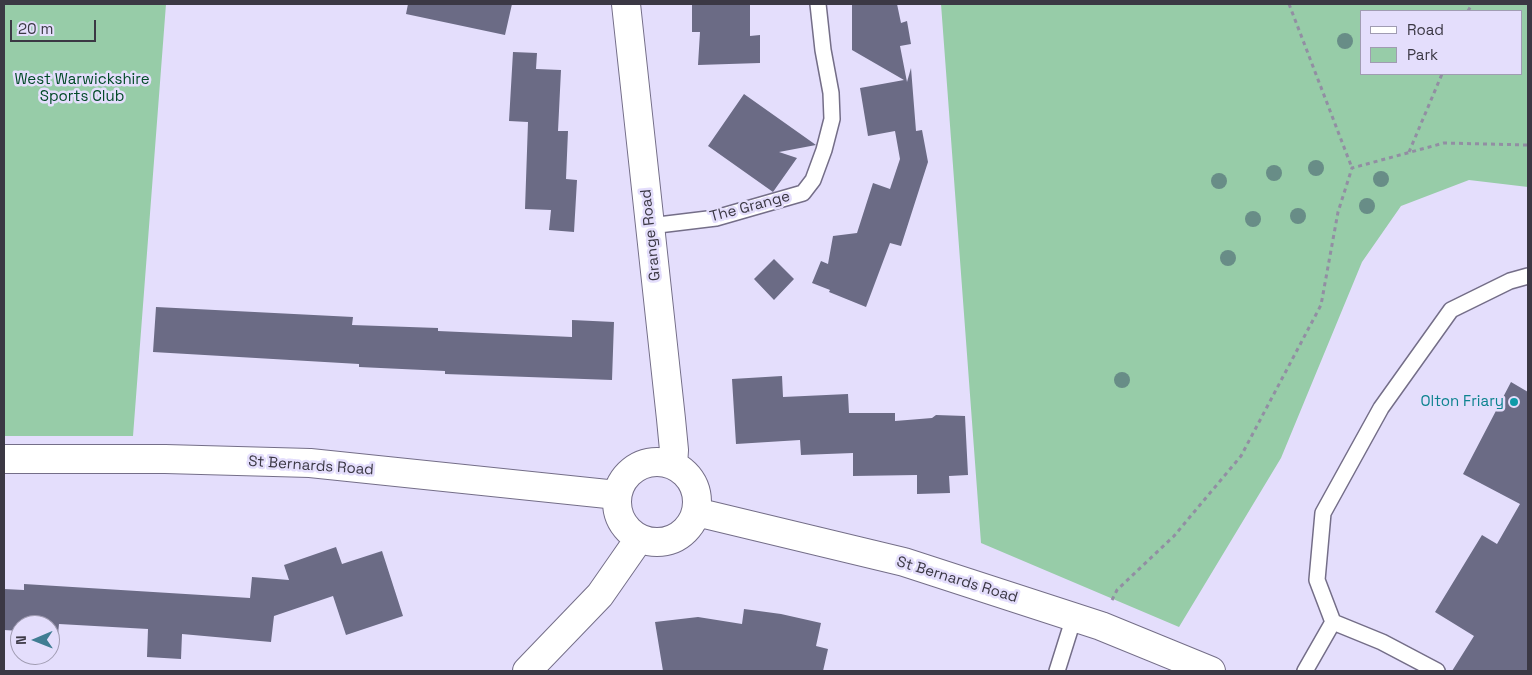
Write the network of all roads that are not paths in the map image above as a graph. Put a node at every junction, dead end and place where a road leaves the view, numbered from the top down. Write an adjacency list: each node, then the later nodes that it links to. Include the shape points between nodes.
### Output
1 (626, 4): 3 (street, Grange Road)
2 (818, 4): 3 (lane, The Grange, via 832,119 813,180 803,194 716,218)
3 (650, 226): 6 (street, Grange Road, via 674,450)
4 (1528, 276): 11 (lane, via 1452,310 1381,408 1323,513 1317,580)
5 (4, 459): 7 (street, St Bernards Road, via 310,463)
6 (673, 466): 7 (street, via 659,462 631,471); 8 (street, via 690,479 696,492)
7 (617, 495): 9 (street, via 616,508 621,521)
8 (696, 512): 9 (street, via 690,525 669,541 656,543); 10 (street, St Bernards Road, via 904,562)
9 (639, 539): 12 (street, via 600,595)
10 (1074, 617): 13 (lane); 14 (street, St Bernards Road)
11 (1333, 622): 15 (lane); 16 (lane, via 1382,642)
12 (527, 671)
13 (1057, 671)
14 (1212, 671)
15 (1305, 671)
16 (1437, 671)

